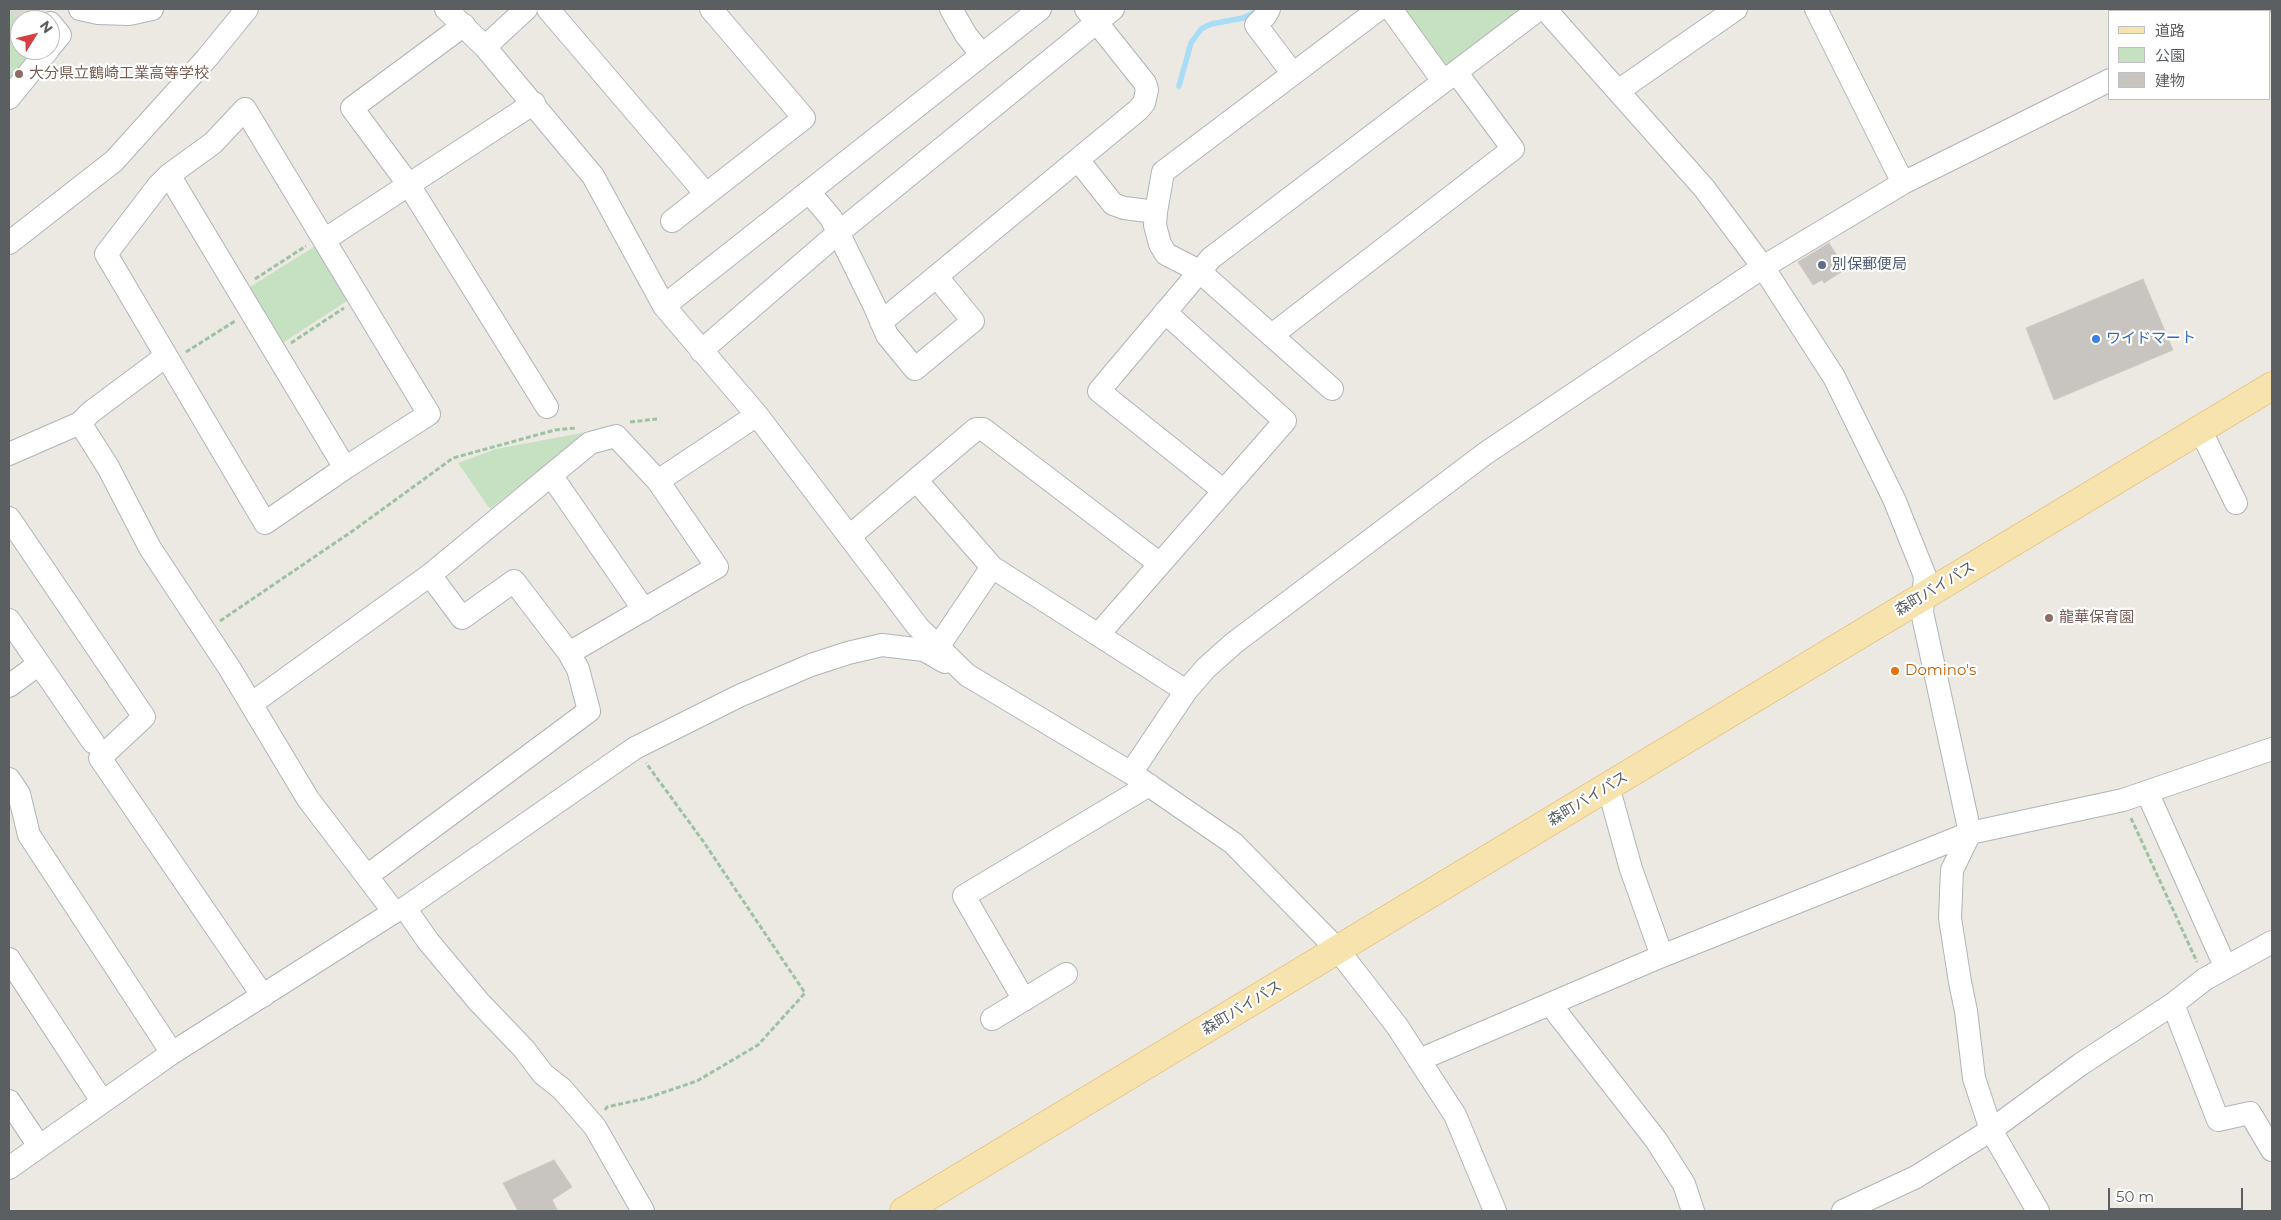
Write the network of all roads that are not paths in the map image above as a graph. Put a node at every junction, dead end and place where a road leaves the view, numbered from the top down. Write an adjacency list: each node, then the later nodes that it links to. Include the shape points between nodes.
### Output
1 (80, 9): 2 (street, via 122,14)
2 (152, 9)
3 (247, 9): 38 (street, via 114,161)
4 (446, 9): 18 (street)
5 (526, 9): 19 (street)
6 (548, 9): 33 (street)
7 (711, 9): 33 (street, via 804,118)
8 (951, 9): 20 (street)
9 (1040, 9): 20 (street)
10 (1269, 9): 22 (street, via 1256,25)
11 (1379, 9): 22 (street)
12 (1391, 9): 23 (street)
13 (1539, 9): 23 (street)
14 (1545, 9): 25 (street)
15 (1736, 9): 25 (street)
16 (1816, 9): 30 (street)
17 (1098, 13): 28 (street, via 1145,83 1146,96 1138,110); 36 (street)
18 (464, 25): 19 (street); 31 (street, via 352,108)
19 (485, 47): 27 (street)
20 (982, 55): 32 (street)
21 (40, 60): 26 (street)
22 (1293, 74): 34 (street, via 1163,172)
23 (1450, 76): 40 (street, via 1211,258); 45 (street, via 1513,150)
24 (2108, 81): 30 (street)
25 (1618, 91): 39 (street, via 1704,188)
26 (9, 98)
27 (534, 103): 31 (street); 42 (street, via 593,176)
28 (1078, 160): 34 (street, via 1113,204); 41 (street)
29 (169, 175): 37 (street, via 213,143 244,109); 47 (street, via 106,254); 55 (street)
30 (1903, 183): 39 (street)
31 (409, 185): 37 (street); 50 (street)
32 (809, 192): 36 (street, via 831,218); 42 (street)
33 (706, 194): 35 (street)
34 (1156, 212): 40 (street, via 1157,234 1166,254)
35 (672, 221)
36 (838, 233): 44 (street); 46 (street)
37 (323, 238): 55 (street, via 429,414)
38 (9, 243)
39 (1763, 267): 66 (street, via 1834,377 1894,499); 75 (street, via 1486,454 1234,643)
40 (1199, 271): 43 (street); 45 (street)
41 (936, 277): 44 (street); 44 (street, via 973,321 915,369 887,335)
42 (664, 306): 46 (street)
43 (1165, 312): 59 (street, via 1285,421); 59 (street, via 1099,390)
44 (882, 322)
45 (1272, 335): 49 (street)
46 (701, 351): 51 (street)
47 (166, 356): 52 (street); 55 (street, via 265,523)
48 (2272, 386): 53 (main road, 森町バイパス)
49 (1332, 390)
50 (547, 407)
51 (757, 415): 58 (street); 62 (street)
52 (80, 423): 54 (street); 76 (street, via 108,467 150,548)
53 (2200, 430): 60 (street); 66 (main road, 森町バイパス)
54 (9, 454)
55 (344, 468)
56 (550, 475): 58 (street, via 590,443 616,436); 65 (street); 67 (street)
57 (916, 480): 62 (street); 63 (street, via 976,429 983,429); 64 (street)
58 (658, 482): 67 (street, via 717,567)
59 (1224, 491): 63 (street)
60 (2236, 503)
61 (9, 518): 92 (street, via 144,717 100,758)
62 (850, 536): 70 (street, via 918,627)
63 (1160, 564): 69 (street)
64 (992, 567): 69 (street); 70 (street)
65 (430, 575): 71 (street, via 462,618 514,582); 76 (street)
66 (1924, 586): 80 (main road, 森町バイパス); 83 (street, via 1922,612)
67 (644, 610): 71 (street)
68 (9, 620): 72 (street)
69 (1098, 635): 75 (street)
70 (938, 647): 73 (street)
71 (569, 653): 84 (street, via 578,669 589,710)
72 (39, 664): 74 (street); 77 (street)
73 (967, 675): 79 (street); 85 (street, via 924,650 882,646 811,665 684,722 635,748)
74 (9, 686)
75 (1186, 691): 79 (street)
76 (251, 704): 84 (street, via 308,799)
77 (93, 742)
78 (2272, 748): 82 (street)
79 (1140, 779): 87 (street, via 1233,843); 93 (street, via 964,896)
80 (1608, 786): 87 (main road, 森町バイパス); 88 (street, via 1631,870)
81 (12, 791): 97 (street, via 29,835)
82 (2147, 792): 83 (street); 90 (street)
83 (1970, 833): 88 (street); 101 (street, via 1952,870 1950,918 1974,1078)
84 (367, 876): 85 (street)
85 (399, 910): 92 (street); 105 (street, via 543,1074 562,1089 595,1126)
86 (2272, 942): 90 (street)
87 (1338, 950): 98 (street); 106 (main road, 森町バイパス)
88 (1662, 956): 94 (street)
89 (9, 959): 99 (street)
90 (2226, 966): 95 (street)
91 (1066, 974): 93 (street)
92 (263, 996): 97 (street)
93 (1024, 1000): 96 (street)
94 (1550, 1004): 98 (street); 108 (street, via 1656,1140 1684,1184)
95 (2173, 1004): 101 (street, via 2081,1064); 103 (street, via 2218,1120 2250,1113)
96 (992, 1019)
97 (172, 1053): 99 (street)
98 (1419, 1060): 107 (street, via 1455,1115)
99 (102, 1100): 102 (street)
100 (9, 1101): 102 (street)
101 (1991, 1130): 109 (street, via 1916,1177); 110 (street)
102 (39, 1146): 104 (street)
103 (2272, 1149)
104 (9, 1168)
105 (643, 1211)
106 (904, 1211)
107 (1496, 1211)
108 (1693, 1211)
109 (1843, 1211)
110 (2038, 1211)

